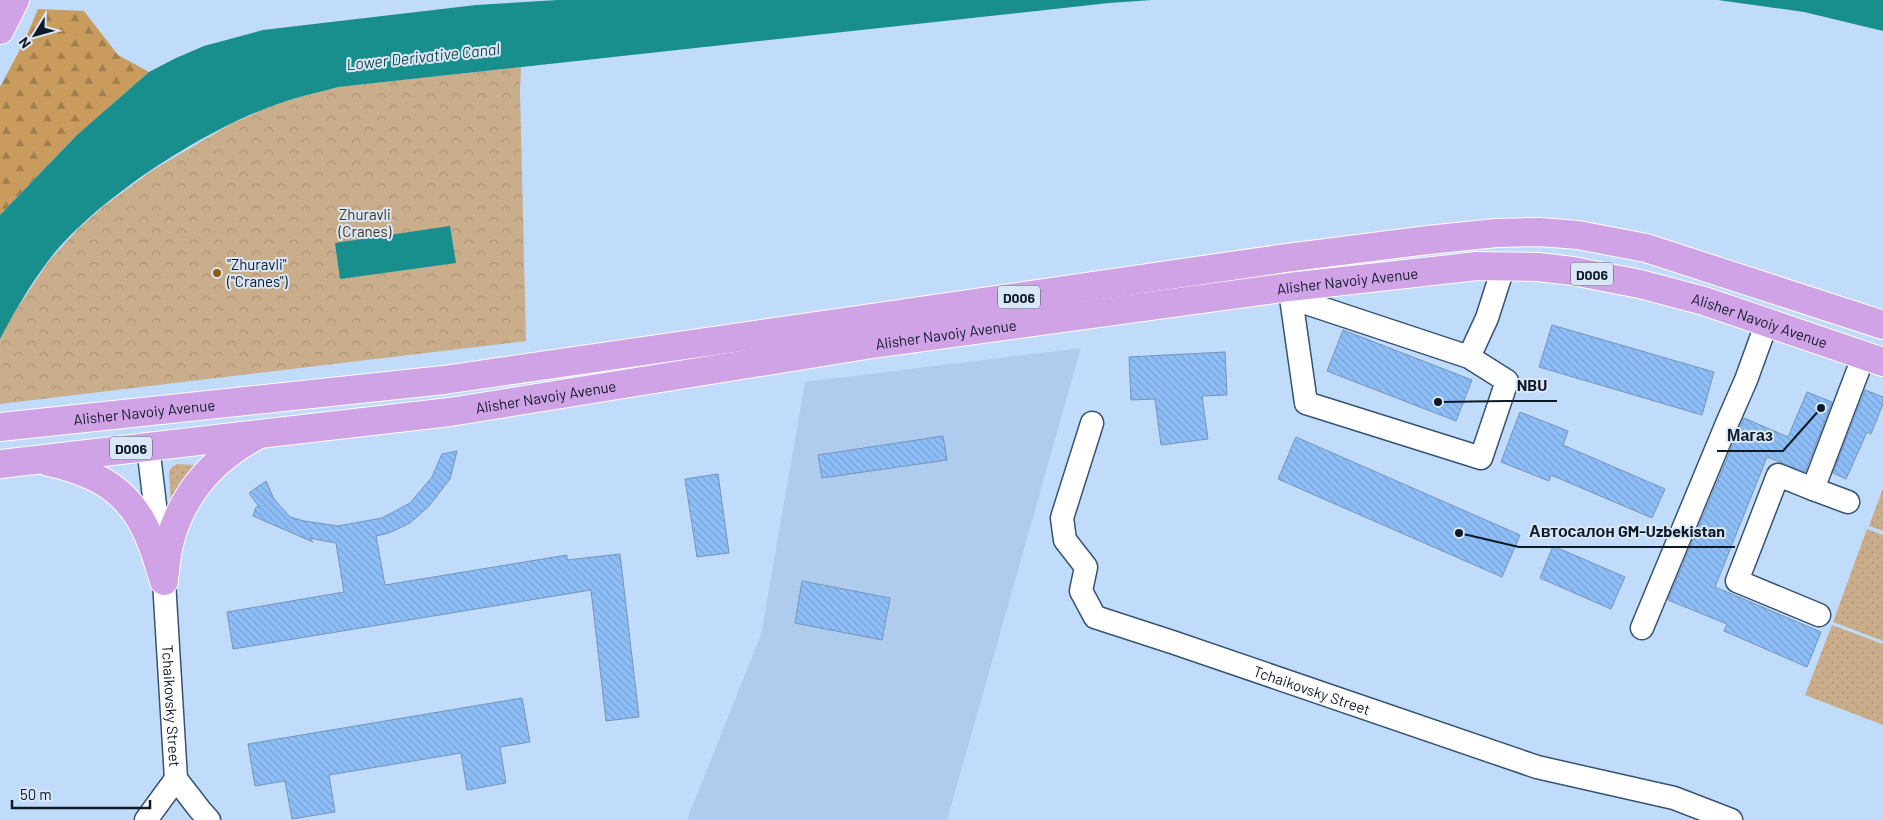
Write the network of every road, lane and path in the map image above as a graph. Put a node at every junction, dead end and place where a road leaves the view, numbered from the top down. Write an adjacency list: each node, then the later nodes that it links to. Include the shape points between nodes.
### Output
1 (15, 0): 2 (main road)
2 (0, 30)
3 (1504, 265): 4 (main road, Alisher Navoiy Avenue / D006, via 1450,268); 5 (main road, Alisher Navoiy Avenue / D006, via 1573,270 1615,278 1688,296); 7 (street, via 1487,318)
4 (1290, 292): 7 (street); 7 (street, via 1306,403 1481,458 1507,381); 12 (main road, Alisher Navoiy Avenue / D006, via 866,345 450,412)
5 (1767, 322): 8 (main road, Alisher Navoiy Avenue / D006); 20 (street)
6 (1883, 325): 9 (main road, Alisher Navoiy Avenue / D006, via 1637,246 1559,233 1496,233 1286,258 444,380)
7 (1469, 357)
8 (1873, 359): 16 (street)
9 (144, 411): 11 (main road, Alisher Navoiy Avenue / D006); 13 (main road)
10 (1092, 423): 24 (street, Tchaikovsky Street, via 1062,518 1065,540 1086,567 1082,591 1094,617 1537,767 1674,798)
11 (0, 427)
12 (262, 433): 13 (main road, Alisher Navoiy Avenue / D006); 18 (main road, via 229,453 188,497 166,549)
13 (148, 446): 14 (main road, Alisher Navoiy Avenue / D006); 18 (street, Tchaikovsky Street)
14 (28, 460): 15 (main road, Alisher Navoiy Avenue / D006); 18 (main road, via 66,465 115,488 143,523)
15 (0, 464)
16 (1813, 488): 17 (street); 19 (street, via 1778,475 1737,581)
17 (1848, 502)
18 (164, 581): 21 (street, Tchaikovsky Street)
19 (1819, 615)
20 (1642, 628)
21 (176, 779): 22 (street); 23 (street, Tchaikovsky Street)
22 (146, 820)
23 (209, 820)
24 (1731, 820)

